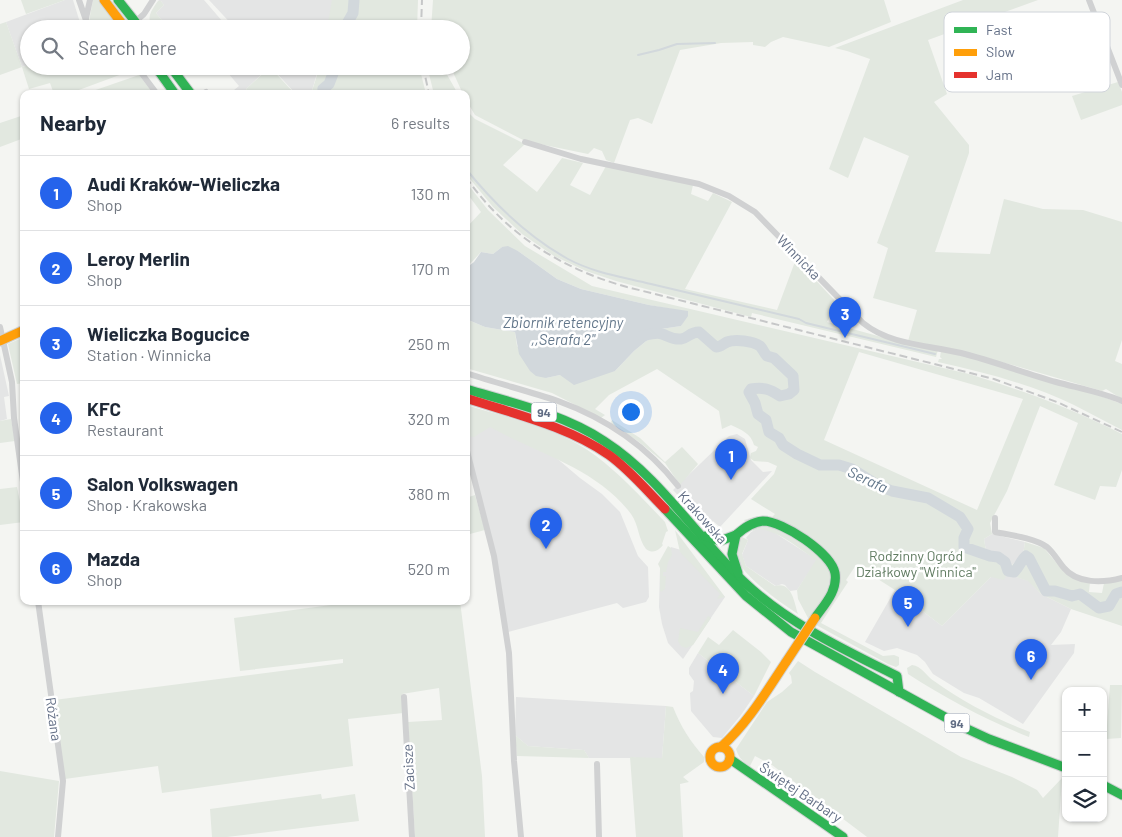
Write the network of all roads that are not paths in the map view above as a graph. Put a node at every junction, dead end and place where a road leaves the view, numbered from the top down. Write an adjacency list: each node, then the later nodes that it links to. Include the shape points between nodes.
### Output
1 (79, 0): 8 (street)
2 (90, 0): 8 (street)
3 (104, 0): 9 (main road)
4 (118, 0): 10 (main road)
5 (153, 0): 11 (street)
6 (1089, 0): 7 (street)
7 (1094, 12)
8 (86, 20)
9 (120, 20)
10 (134, 20)
11 (141, 20)
12 (1110, 54): 16 (street)
13 (143, 75): 17 (street)
14 (161, 75): 18 (main road)
15 (177, 75): 19 (main road)
16 (1122, 85)
17 (154, 90)
18 (172, 90)
19 (188, 90)
20 (525, 142): 27 (street, Winnicka, via 581,159 698,184 745,204 863,323 883,336 981,358)
21 (0, 327): 23 (street)
22 (20, 332): 23 (main road)
23 (1, 340): 28 (street, via 12,382)
24 (470, 374): 30 (street, via 559,401 604,422 656,460)
25 (470, 390): 32 (main road, Krakowska / 94, via 546,413 596,436 630,461)
26 (470, 399): 37 (main road, Krakowska / 94, via 561,429 604,452 635,478 719,569 765,613 806,641)
27 (1122, 401)
28 (20, 461)
29 (470, 463): 45 (street, via 494,556 509,652)
30 (678, 486)
31 (995, 518): 34 (street, via 995,532 1046,546 1071,575 1105,582)
32 (698, 532): 33 (main road, via 717,542); 35 (main road, Krakowska / 94)
33 (736, 535): 35 (main road, via 731,549); 47 (main road, Świętej Barbary, bridge, via 747,525 758,521 776,523 826,554 833,567 835,584 736,734 727,755)
34 (1122, 578)
35 (742, 580): 37 (main road, Krakowska / 94, via 797,622 897,676)
36 (39, 605): 43 (street, Różana, via 63,781)
37 (899, 692): 40 (main road, Krakowska / 94, via 989,739)
38 (404, 697): 44 (street, Zacisze)
39 (597, 764): 46 (street)
40 (1062, 766)
41 (1107, 787): 42 (main road)
42 (1122, 795)
43 (58, 837)
44 (412, 837)
45 (521, 837)
46 (599, 837)
47 (843, 837)

